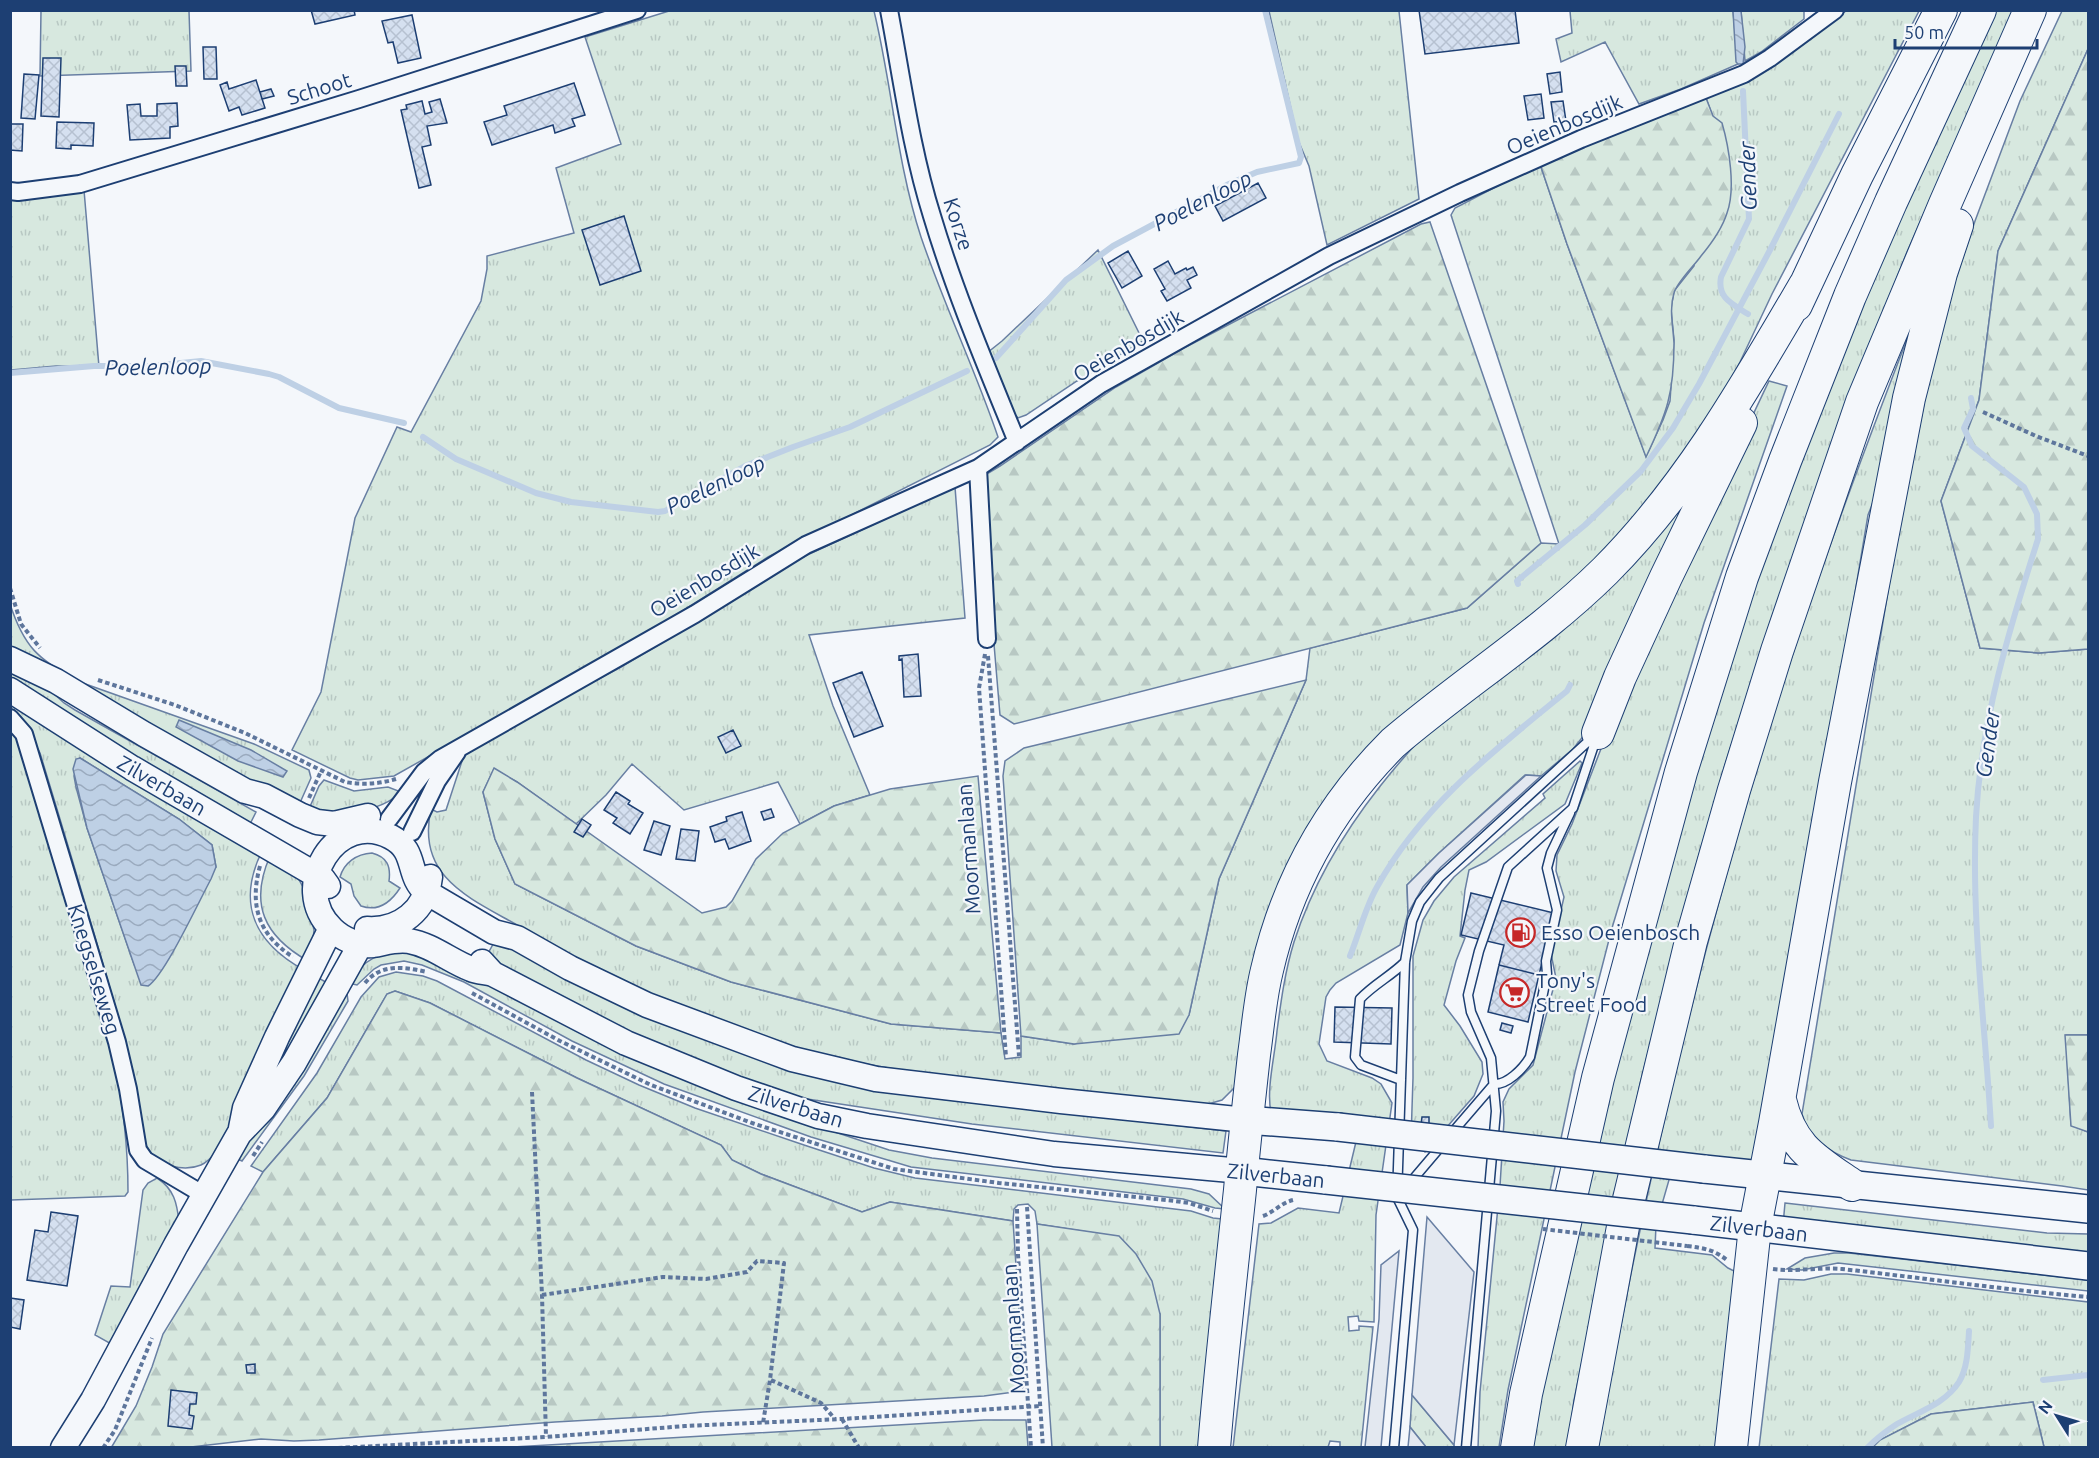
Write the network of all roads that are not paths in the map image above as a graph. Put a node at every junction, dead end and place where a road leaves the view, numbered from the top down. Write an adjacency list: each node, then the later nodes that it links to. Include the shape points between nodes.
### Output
1 (637, 10): 7 (street, Schoot, via 80,184)
2 (889, 10): 9 (street, Korze, via 932,217)
3 (1835, 10): 9 (street, Oeienbosdijk, via 1744,75 1581,139 1329,256 1101,384)
4 (1941, 10): 8 (highway)
5 (1980, 10): 44 (highway, via 1850,296 1742,577 1681,772 1598,1078)
6 (2024, 23): 29 (highway, via 1941,273 1909,398); 45 (highway, via 1862,402 1734,790 1691,941 1625,1216)
7 (10, 191)
8 (1805, 285): 15 (highway, via 1666,577); 30 (highway, via 1696,463 1638,536 1563,609 1393,743 1358,780 1330,818 1296,882 1270,960)
9 (1017, 442): 10 (street, Oeienbosdijk)
10 (978, 468): 11 (street); 16 (street, Oeienbosdijk, via 806,545 686,620)
11 (987, 639)
12 (10, 659): 20 (main road, Zilverbaan, via 56,681 315,835)
13 (10, 690): 21 (main road, Zilverbaan, via 132,768)
14 (10, 718): 35 (street, Knegselseweg, via 24,734 117,1042 138,1150 145,1160)
15 (1598, 733): 17 (lane); 26 (lane, via 1439,878 1420,902 1412,921)
16 (460, 748): 18 (street, Oeienbosdijk, via 424,772); 19 (street, Oeienbosdijk, via 437,781)
17 (1573, 808): 28 (lane, via 1547,868 1557,910 1530,1057 1516,1073); 28 (lane, via 1508,867 1479,951 1468,995 1471,1012 1491,1058)
18 (384, 825): 19 (main road); 20 (main road, via 357,833); 22 (main road, via 403,845 419,886)
19 (412, 832): 22 (main road, via 430,869)
20 (335, 833): 21 (main road)
21 (316, 876): 23 (main road, via 316,900); 25 (main road, via 327,884 338,916)
22 (428, 886): 24 (main road, via 418,908); 30 (main road, Zilverbaan, via 494,932 517,938 647,1005 792,1059 876,1078)
23 (331, 928): 25 (main road, via 349,940); 31 (main road, via 245,1108)
24 (399, 931): 25 (main road, via 374,945); 32 (main road, Zilverbaan, via 478,959 494,974 626,1043 818,1116 1054,1154)
25 (365, 937): 31 (main road, via 294,1063 263,1109)
26 (1405, 962): 27 (lane); 27 (lane, via 1360,999 1354,1057 1361,1065)
27 (1401, 1080): 36 (lane)
28 (1494, 1084): 36 (lane); 43 (lane, via 1496,1111)
29 (1779, 1097): 33 (highway); 34 (highway, via 1787,1125 1802,1147)
30 (1246, 1120): 32 (highway); 33 (main road, Zilverbaan, bridge)
31 (240, 1134): 35 (main road)
32 (1242, 1171): 38 (main road, Zilverbaan, bridge, via 1690,1233); 41 (highway)
33 (1765, 1175): 34 (main road, Zilverbaan); 38 (highway)
34 (1852, 1185): 37 (main road, Zilverbaan)
35 (204, 1195): 40 (main road)
36 (1397, 1197): 42 (lane, via 1413,1230)
37 (2088, 1209)
38 (1755, 1227): 39 (main road, Zilverbaan); 46 (highway)
39 (2088, 1266)
40 (63, 1448)
41 (1214, 1448)
42 (1394, 1448)
43 (1466, 1448)
44 (1517, 1448)
45 (1582, 1448)
46 (1731, 1448)

